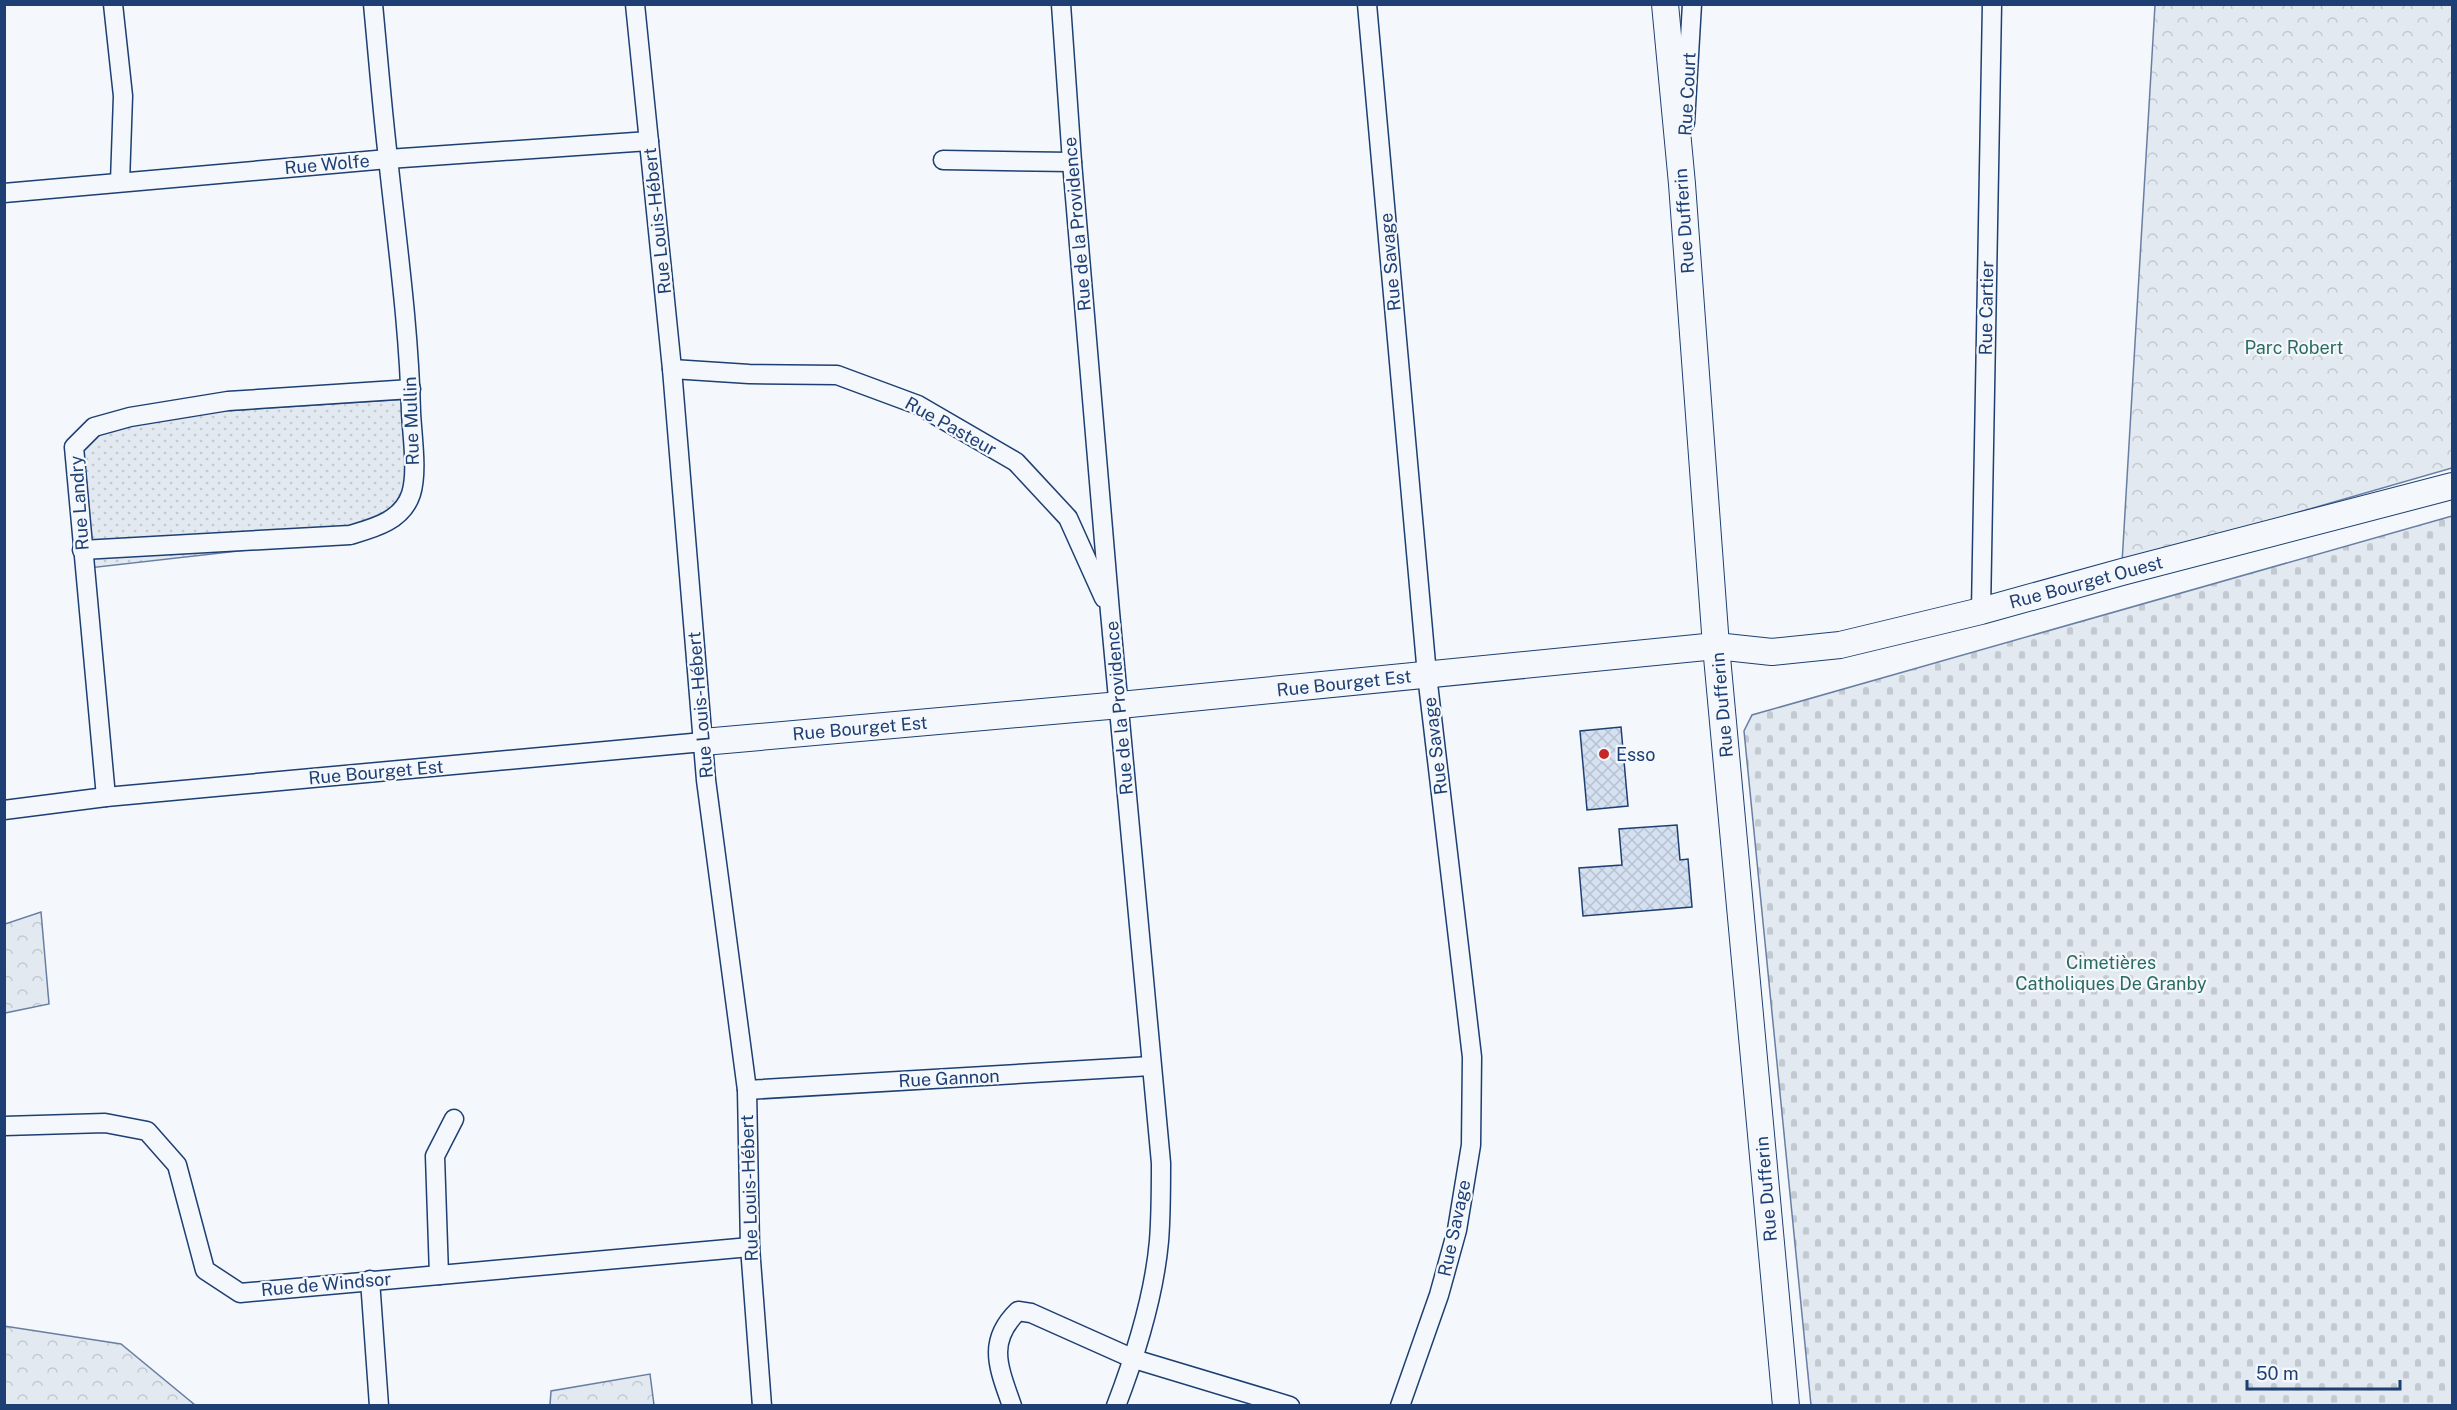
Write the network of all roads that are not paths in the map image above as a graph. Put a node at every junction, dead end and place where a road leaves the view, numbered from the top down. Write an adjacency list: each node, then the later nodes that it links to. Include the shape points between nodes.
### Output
1 (113, 4): 13 (street, via 123,96)
2 (373, 4): 10 (street, Rue Mullin)
3 (635, 4): 9 (street, Rue Louis-Hébert)
4 (1061, 4): 12 (street, Rue de la Providence)
5 (1367, 4): 23 (street, Rue Savage)
6 (1665, 4): 14 (street, Rue Dufferin)
7 (1692, 4): 14 (street, Rue Court)
8 (1992, 4): 20 (street, Rue Cartier)
9 (649, 141): 10 (street, Rue Wolfe); 16 (street, Rue Louis-Hébert)
10 (388, 159): 13 (street, Rue Wolfe); 17 (street, Rue Mullin)
11 (943, 160): 12 (street)
12 (1072, 162): 21 (street, Rue de la Providence)
13 (120, 182): 15 (street, Rue Wolfe)
14 (1682, 184): 22 (street, Rue Dufferin)
15 (4, 192)
16 (672, 369): 21 (street, Rue Pasteur, via 837,375 918,405 1016,462 1068,518); 25 (street, Rue Louis-Hébert)
17 (411, 389): 19 (street, Rue Mullin, via 411,494 402,509 382,526 350,535); 19 (street, Rue Landry, via 228,401 94,427 74,447)
18 (2452, 486): 20 (street, Rue Bourget Ouest)
19 (82, 550): 26 (street, Rue Landry)
20 (1981, 611): 22 (street, Rue Bourget Ouest, via 1840,645 1772,652)
21 (1110, 612): 24 (street, Rue de la Providence)
22 (1716, 646): 23 (street, Rue Bourget Est); 42 (street, Rue Dufferin)
23 (1427, 675): 24 (street, Rue Bourget Est); 41 (street, Rue Savage, via 1472,1057 1471,1145 1454,1241)
24 (1120, 705): 25 (street, Rue Bourget Est); 28 (street, Rue de la Providence)
25 (703, 742): 26 (street, Rue Bourget Est); 29 (street, Rue Louis-Hébert)
26 (106, 797): 27 (street, Rue Bourget Est)
27 (4, 810)
28 (1151, 1066): 29 (street, Rue Gannon); 35 (street, Rue de la Providence, via 1161,1163 1159,1243)
29 (747, 1090): 32 (street, Rue Louis-Hébert)
30 (454, 1119): 33 (street, via 435,1156)
31 (4, 1126): 34 (street, Rue de Windsor, via 105,1123 147,1131 177,1165 205,1270 240,1293)
32 (750, 1247): 33 (street, Rue de Windsor); 37 (street, Rue Louis-Hébert)
33 (439, 1275): 34 (street, Rue de Windsor)
34 (370, 1280): 36 (street)
35 (1134, 1359): 38 (street, via 1031,1313 1018,1311 1002,1330 997,1345); 39 (street, Rue de la Providence); 40 (street)
36 (379, 1406)
37 (762, 1406)
38 (1012, 1406)
39 (1116, 1406)
40 (1290, 1406)
41 (1400, 1406)
42 (1786, 1406)

